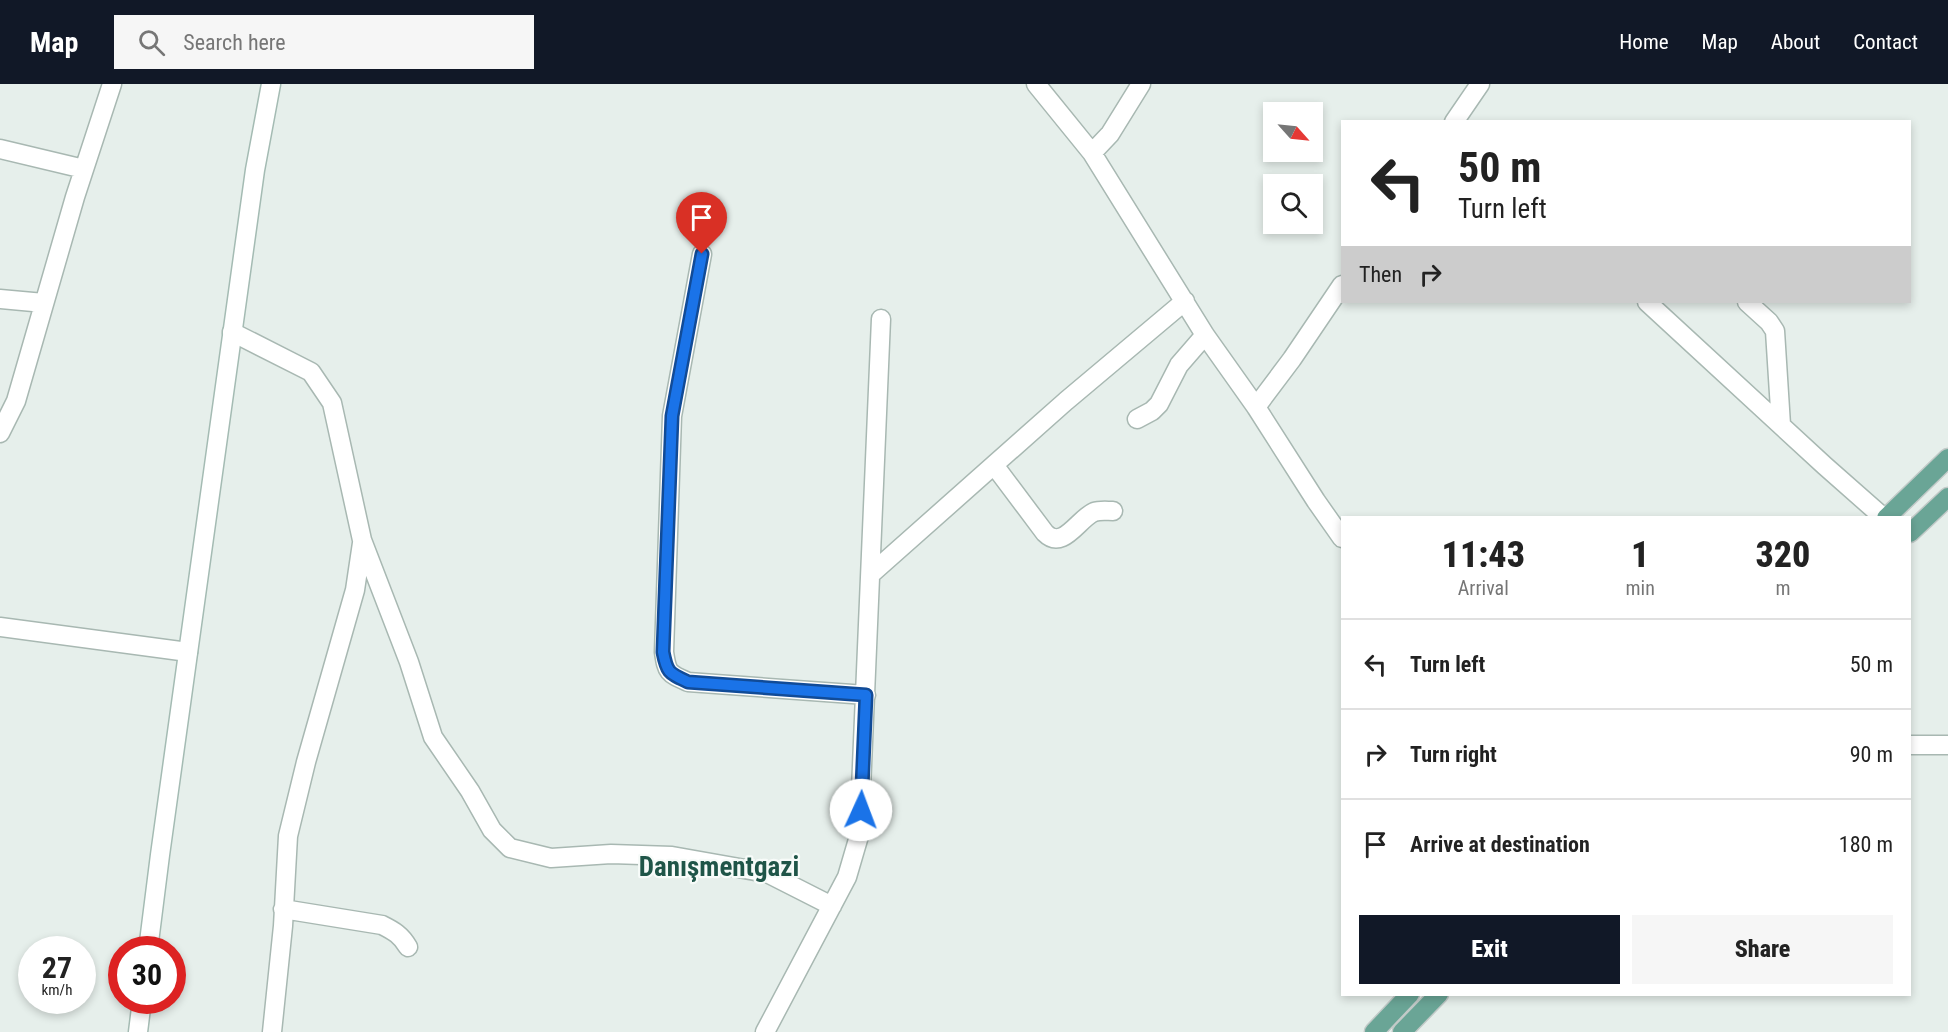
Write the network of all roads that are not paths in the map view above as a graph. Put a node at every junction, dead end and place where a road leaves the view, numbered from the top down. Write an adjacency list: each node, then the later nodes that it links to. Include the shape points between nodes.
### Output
1 (112, 84): 9 (street)
2 (271, 84): 18 (street)
3 (1036, 84): 8 (street)
4 (1141, 84): 8 (street, via 1110,134)
5 (1480, 84): 6 (street)
6 (1455, 120)
7 (0, 149): 9 (street)
8 (1092, 153): 13 (street)
9 (84, 169): 14 (street)
10 (702, 254): 36 (street, via 672,416 663,652 666,669 688,682)
11 (1341, 286): 20 (street)
12 (0, 298): 14 (street)
13 (1185, 301): 19 (street); 25 (street)
14 (44, 303): 23 (street, via 16,400)
15 (1648, 303): 22 (street)
16 (1748, 303): 22 (street, via 1775,331)
17 (881, 319): 33 (street)
18 (232, 332): 32 (street, via 311,372 332,404); 35 (street)
19 (1204, 335): 20 (street); 21 (street, via 1179,365 1159,405)
20 (1256, 407): 31 (street)
21 (1137, 419)
22 (1781, 425): 28 (street)
23 (0, 433)
24 (1948, 458): 29 (main road)
25 (994, 465): 27 (street, via 1053,540 1064,537 1094,512); 33 (street)
26 (1948, 497): 30 (main road)
27 (1113, 511)
28 (1883, 516)
29 (1887, 516)
30 (1911, 532)
31 (1341, 537)
32 (362, 540): 39 (street, via 434,737 492,830 510,849 550,858 672,856 767,873); 40 (street, via 355,590 288,836)
33 (871, 574): 36 (street)
34 (0, 627): 35 (street)
35 (188, 652): 41 (street)
36 (866, 695): 39 (street, via 859,836 847,877)
37 (1911, 745): 38 (street)
38 (1948, 745)
39 (832, 906): 48 (street)
40 (284, 909): 42 (street, via 382,925 402,937); 47 (street)
41 (150, 936)
42 (408, 947)
43 (1408, 996): 49 (main road)
44 (1437, 996): 50 (main road)
45 (140, 1014): 46 (street)
46 (138, 1032)
47 (272, 1032)
48 (765, 1032)
49 (1374, 1032)
50 (1402, 1032)

